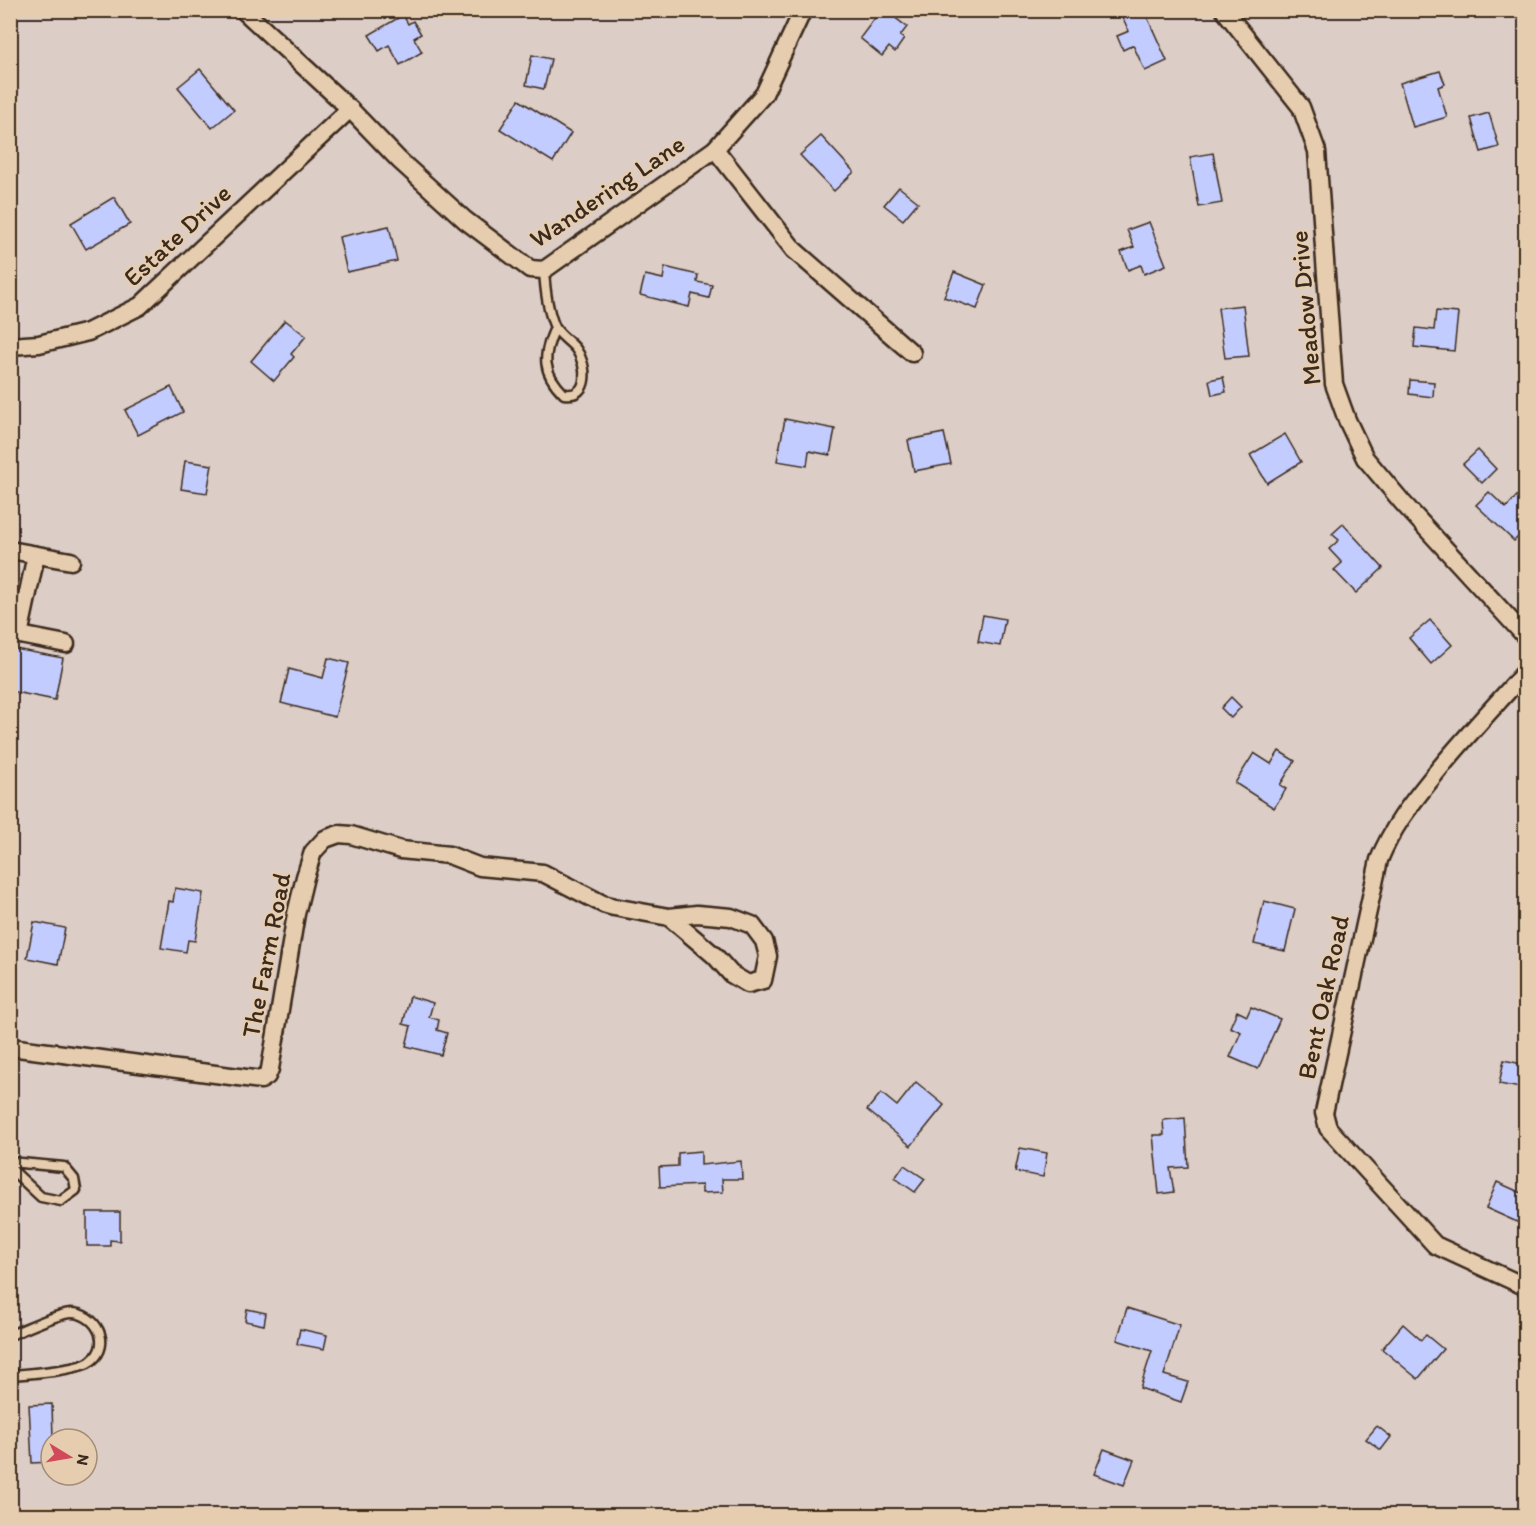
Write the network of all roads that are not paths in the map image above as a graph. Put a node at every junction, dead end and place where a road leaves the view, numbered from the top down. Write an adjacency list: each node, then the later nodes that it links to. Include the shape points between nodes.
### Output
1 (243, 10): 4 (street, Wandering Lane)
2 (803, 10): 5 (street, Wandering Lane, via 764,94)
3 (1224, 10): 14 (street, Meadow Drive, via 1301,107 1317,151 1334,384 1365,458)
4 (350, 109): 6 (street, Wandering Lane, via 465,220 530,269); 8 (street, Estate Drive, via 140,306 88,332 39,344)
5 (715, 149): 6 (street, Wandering Lane); 9 (street, via 794,250)
6 (544, 270): 7 (lane)
7 (555, 328): 7 (lane, via 578,351 584,367 584,383 572,395 564,394 548,376 547,345)
8 (10, 346)
9 (912, 353)
10 (10, 550): 11 (street)
11 (36, 555): 12 (street); 13 (street)
12 (71, 561)
13 (15, 634): 15 (street)
14 (1526, 637)
15 (66, 644)
16 (1526, 671): 21 (street, Bent Oak Road, via 1451,754 1389,836 1379,860 1324,1113 1328,1128 1435,1245)
17 (669, 917): 17 (street, The Farm Road, via 731,917 752,925 764,941 768,956 764,980 748,984 731,974); 18 (street, The Farm Road, via 603,904 543,873 480,867 449,855 401,850 339,834 325,839 313,852 305,877 270,1069 261,1080)
18 (10, 1047)
19 (10, 1162): 20 (lane, via 64,1167 74,1179 76,1190 61,1201 41,1197)
20 (10, 1168)
21 (1526, 1287)
22 (10, 1335): 23 (lane, via 71,1313 90,1319 100,1331 100,1350 91,1362 42,1374)
23 (10, 1375)

